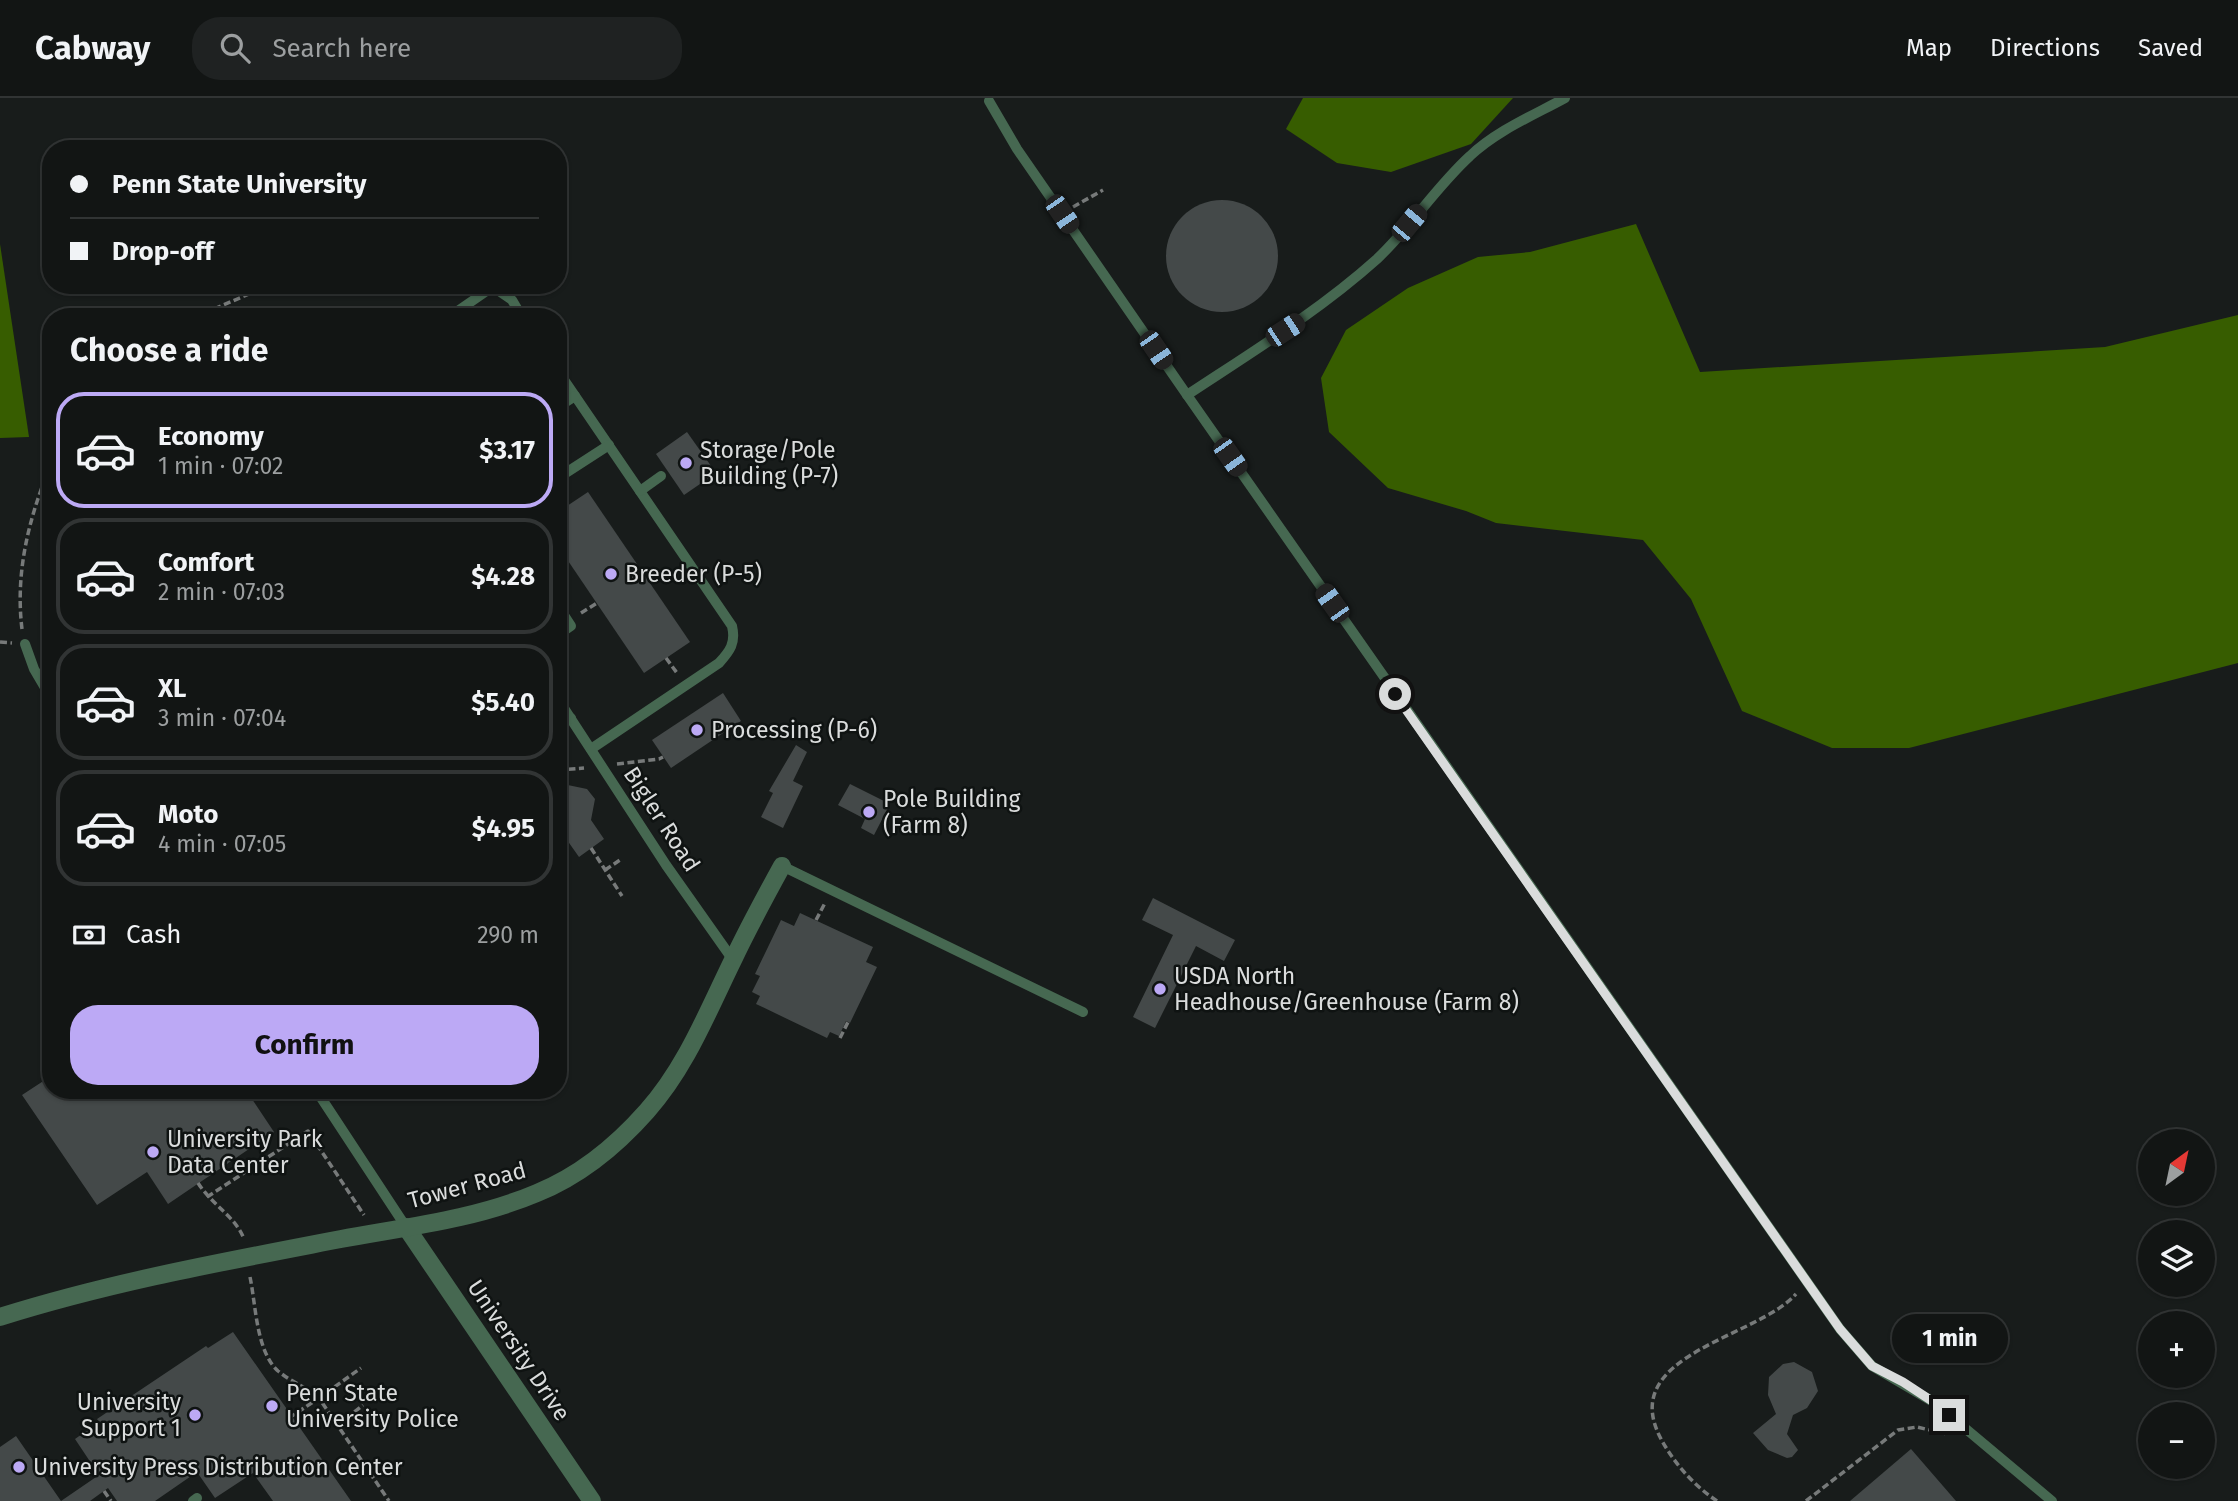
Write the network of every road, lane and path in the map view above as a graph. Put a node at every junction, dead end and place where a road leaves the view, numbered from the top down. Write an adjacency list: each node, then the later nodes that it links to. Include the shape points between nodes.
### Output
1 (1565, 98): 12 (lane, via 1471,154 1379,257 1347,285)
2 (989, 101): 4 (lane)
3 (1103, 190): 4 (path)
4 (1062, 214): 12 (lane)
5 (249, 294): 8 (path)
6 (482, 294): 9 (lane)
7 (503, 294): 10 (lane)
8 (216, 308)
9 (462, 308)
10 (517, 308)
11 (567, 384): 13 (lane)
12 (1187, 395): 46 (lane)
13 (576, 396): 14 (lane); 15 (lane)
14 (567, 402)
15 (609, 445): 16 (lane); 19 (lane)
16 (567, 472)
17 (661, 476): 19 (lane)
18 (42, 487): 20 (path, via 23,553 19,594)
19 (640, 491): 25 (lane, via 732,626 735,638 719,663)
20 (25, 644): 21 (lane)
21 (42, 683)
22 (567, 712): 23 (lane, Bigler Road)
23 (571, 718): 24 (lane); 25 (lane, Bigler Road)
24 (567, 720)
25 (591, 749): 35 (lane, Bigler Road)
26 (663, 757): 27 (path)
27 (611, 765)
28 (586, 768): 29 (path)
29 (567, 770)
30 (591, 848): 33 (path)
31 (620, 860): 33 (path)
32 (782, 866): 35 (street, Tower Road); 36 (lane)
33 (605, 870): 34 (path)
34 (622, 896)
35 (733, 960): 43 (street, Tower Road, via 690,1051 669,1084 619,1140 589,1164 538,1193 448,1220)
36 (1083, 1012)
37 (848, 1022): 38 (path)
38 (840, 1038)
39 (322, 1099): 43 (lane)
40 (198, 1183): 41 (path)
41 (207, 1197): 42 (path, via 308,1131); 44 (path, via 239,1225)
42 (365, 1217)
43 (406, 1227): 47 (street, Tower Road, via 48,1302); 57 (street, University Drive)
44 (245, 1241)
45 (250, 1277): 49 (path, via 265,1351 272,1364)
46 (1805, 1277): 58 (path, via 1787,1302 1674,1366 1657,1384 1652,1412 1668,1452); 60 (lane, via 1872,1366 1935,1403)
47 (0, 1317)
48 (361, 1368): 49 (path)
49 (319, 1398): 51 (path); 52 (path)
50 (363, 1405): 52 (path)
51 (289, 1418)
52 (338, 1425): 56 (path)
53 (1949, 1435): 59 (path, via 1917,1427 1898,1430)
54 (104, 1491): 55 (path)
55 (111, 1501)
56 (389, 1501)
57 (592, 1501)
58 (1717, 1501)
59 (1806, 1501)
60 (2052, 1501)

